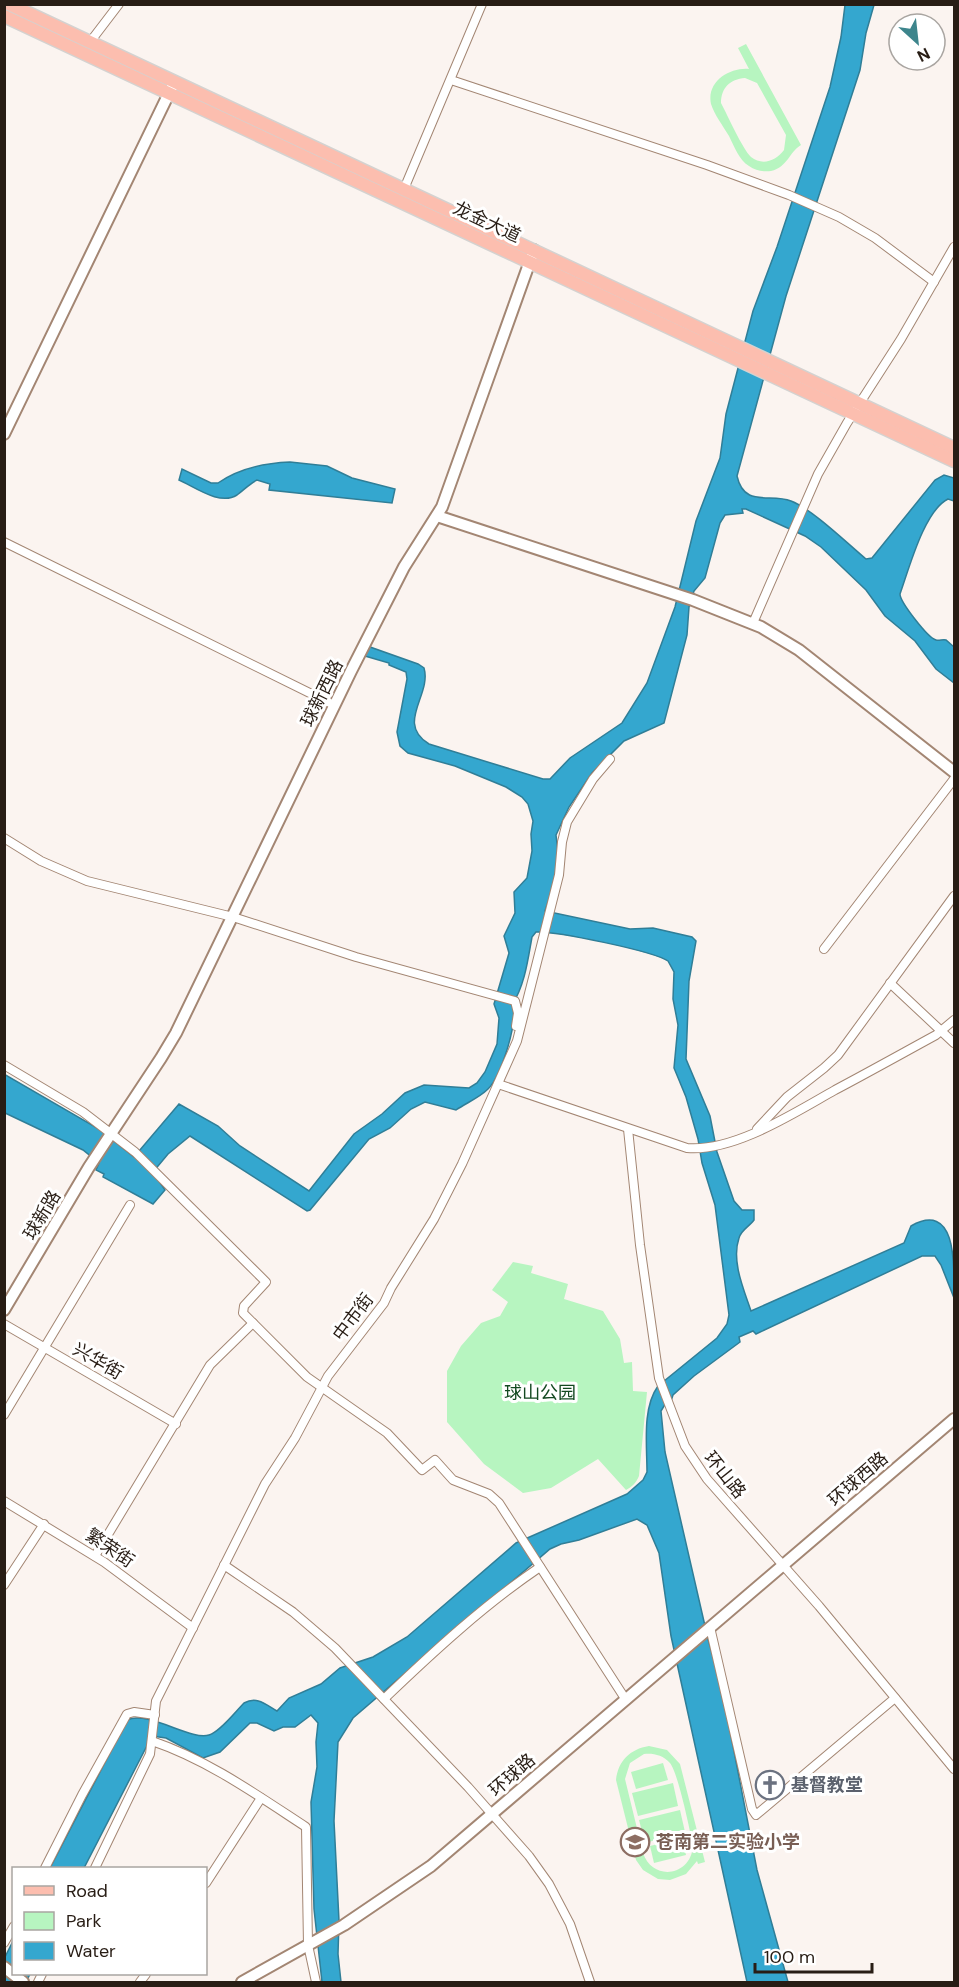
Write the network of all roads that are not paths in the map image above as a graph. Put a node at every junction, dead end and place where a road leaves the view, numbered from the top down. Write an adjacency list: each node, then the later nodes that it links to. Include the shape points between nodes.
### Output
1 (9, 4): 5 (main road, 龙金大道)
2 (119, 4): 5 (street)
3 (482, 4): 6 (street)
4 (4, 16): 7 (main road, 龙金大道)
5 (90, 42): 7 (main road, 龙金大道)
6 (451, 80): 8 (street); 11 (street, via 789,195 876,238)
7 (172, 87): 8 (main road, 龙金大道); 10 (main road, 龙金大道); 13 (street)
8 (404, 189): 10 (main road, 龙金大道)
9 (954, 247): 11 (street)
10 (532, 256): 12 (main road, 龙金大道); 16 (street, 球新西路)
11 (934, 282): 12 (street)
12 (856, 409): 14 (main road, 龙金大道); 15 (main road, 龙金大道); 18 (street, via 818,474)
13 (4, 434)
14 (954, 448)
15 (954, 461)
16 (437, 516): 18 (street); 19 (street, 球新西路, via 404,567)
17 (4, 542): 19 (street)
18 (753, 623): 21 (street, via 799,650)
19 (334, 705): 25 (street, 球新西路)
20 (610, 759): 31 (street, via 567,822 559,875)
21 (954, 772)
22 (954, 779): 26 (street)
23 (4, 838): 25 (street, via 41,861 87,881)
24 (954, 896): 27 (street)
25 (233, 917): 31 (street, via 356,957 515,1001 519,1013); 36 (street, 球新西路, via 176,1033)
26 (824, 949)
27 (890, 984): 29 (street); 35 (street, via 834,1060 787,1097)
28 (954, 1020): 29 (street)
29 (942, 1031): 30 (street); 35 (street)
30 (954, 1043)
31 (510, 1057): 33 (street, 中市街)
32 (4, 1065): 36 (street, via 68,1102)
33 (498, 1084): 34 (street); 42 (street, 中市街, via 421,1242 384,1303)
34 (628, 1129): 35 (street, via 699,1149 717,1147); 51 (street, 环山路, via 659,1378 669,1407 698,1467)
35 (753, 1133)
36 (111, 1135): 38 (street, 球新路); 39 (street, via 135,1152 266,1282 244,1306 243,1313)
37 (130, 1205): 41 (street)
38 (4, 1310)
39 (253, 1323): 42 (street); 45 (street, via 210,1365)
40 (4, 1324): 41 (street, 兴华街)
41 (45, 1348): 43 (street); 45 (street, 兴华街)
42 (322, 1387): 49 (street, 中市街, via 265,1484); 50 (street, via 387,1433 422,1470 435,1460 453,1480 489,1494 502,1507)
43 (4, 1415)
44 (954, 1419): 51 (street, 环球西路)
45 (176, 1424): 48 (street)
46 (4, 1501): 47 (street, 繁荣街)
47 (44, 1524): 48 (street, 繁荣街); 52 (street)
48 (95, 1556): 53 (street, 繁荣街)
49 (224, 1565): 53 (street, 中市街); 55 (street, via 293,1612)
50 (539, 1565): 55 (street); 57 (street)
51 (783, 1565): 54 (street, 环球路); 56 (street, 环山路)
52 (4, 1585)
53 (193, 1628): 58 (street, 中市街, via 156,1701)
54 (710, 1628): 56 (street, via 756,1815); 57 (street, 环球路)
55 (384, 1698): 62 (street)
56 (896, 1698): 60 (street, 环山路)
57 (626, 1700): 62 (street, 环球路)
58 (154, 1717): 59 (street, 中市街); 63 (street, via 127,1714)
59 (152, 1739): 61 (street, via 200,1760); 64 (street, 中市街, via 143,1772)
60 (954, 1769)
61 (261, 1798): 65 (street); 68 (street, via 306,1827)
62 (492, 1814): 68 (street, 环球路, via 431,1866); 71 (street, via 554,1891)
63 (46, 1867)
64 (96, 1867)
65 (207, 1881)
66 (12, 1929): 67 (street)
67 (4, 1943)
68 (310, 1944): 69 (street, 环球路); 70 (street)
69 (242, 1983)
70 (316, 1983)
71 (590, 1983)

